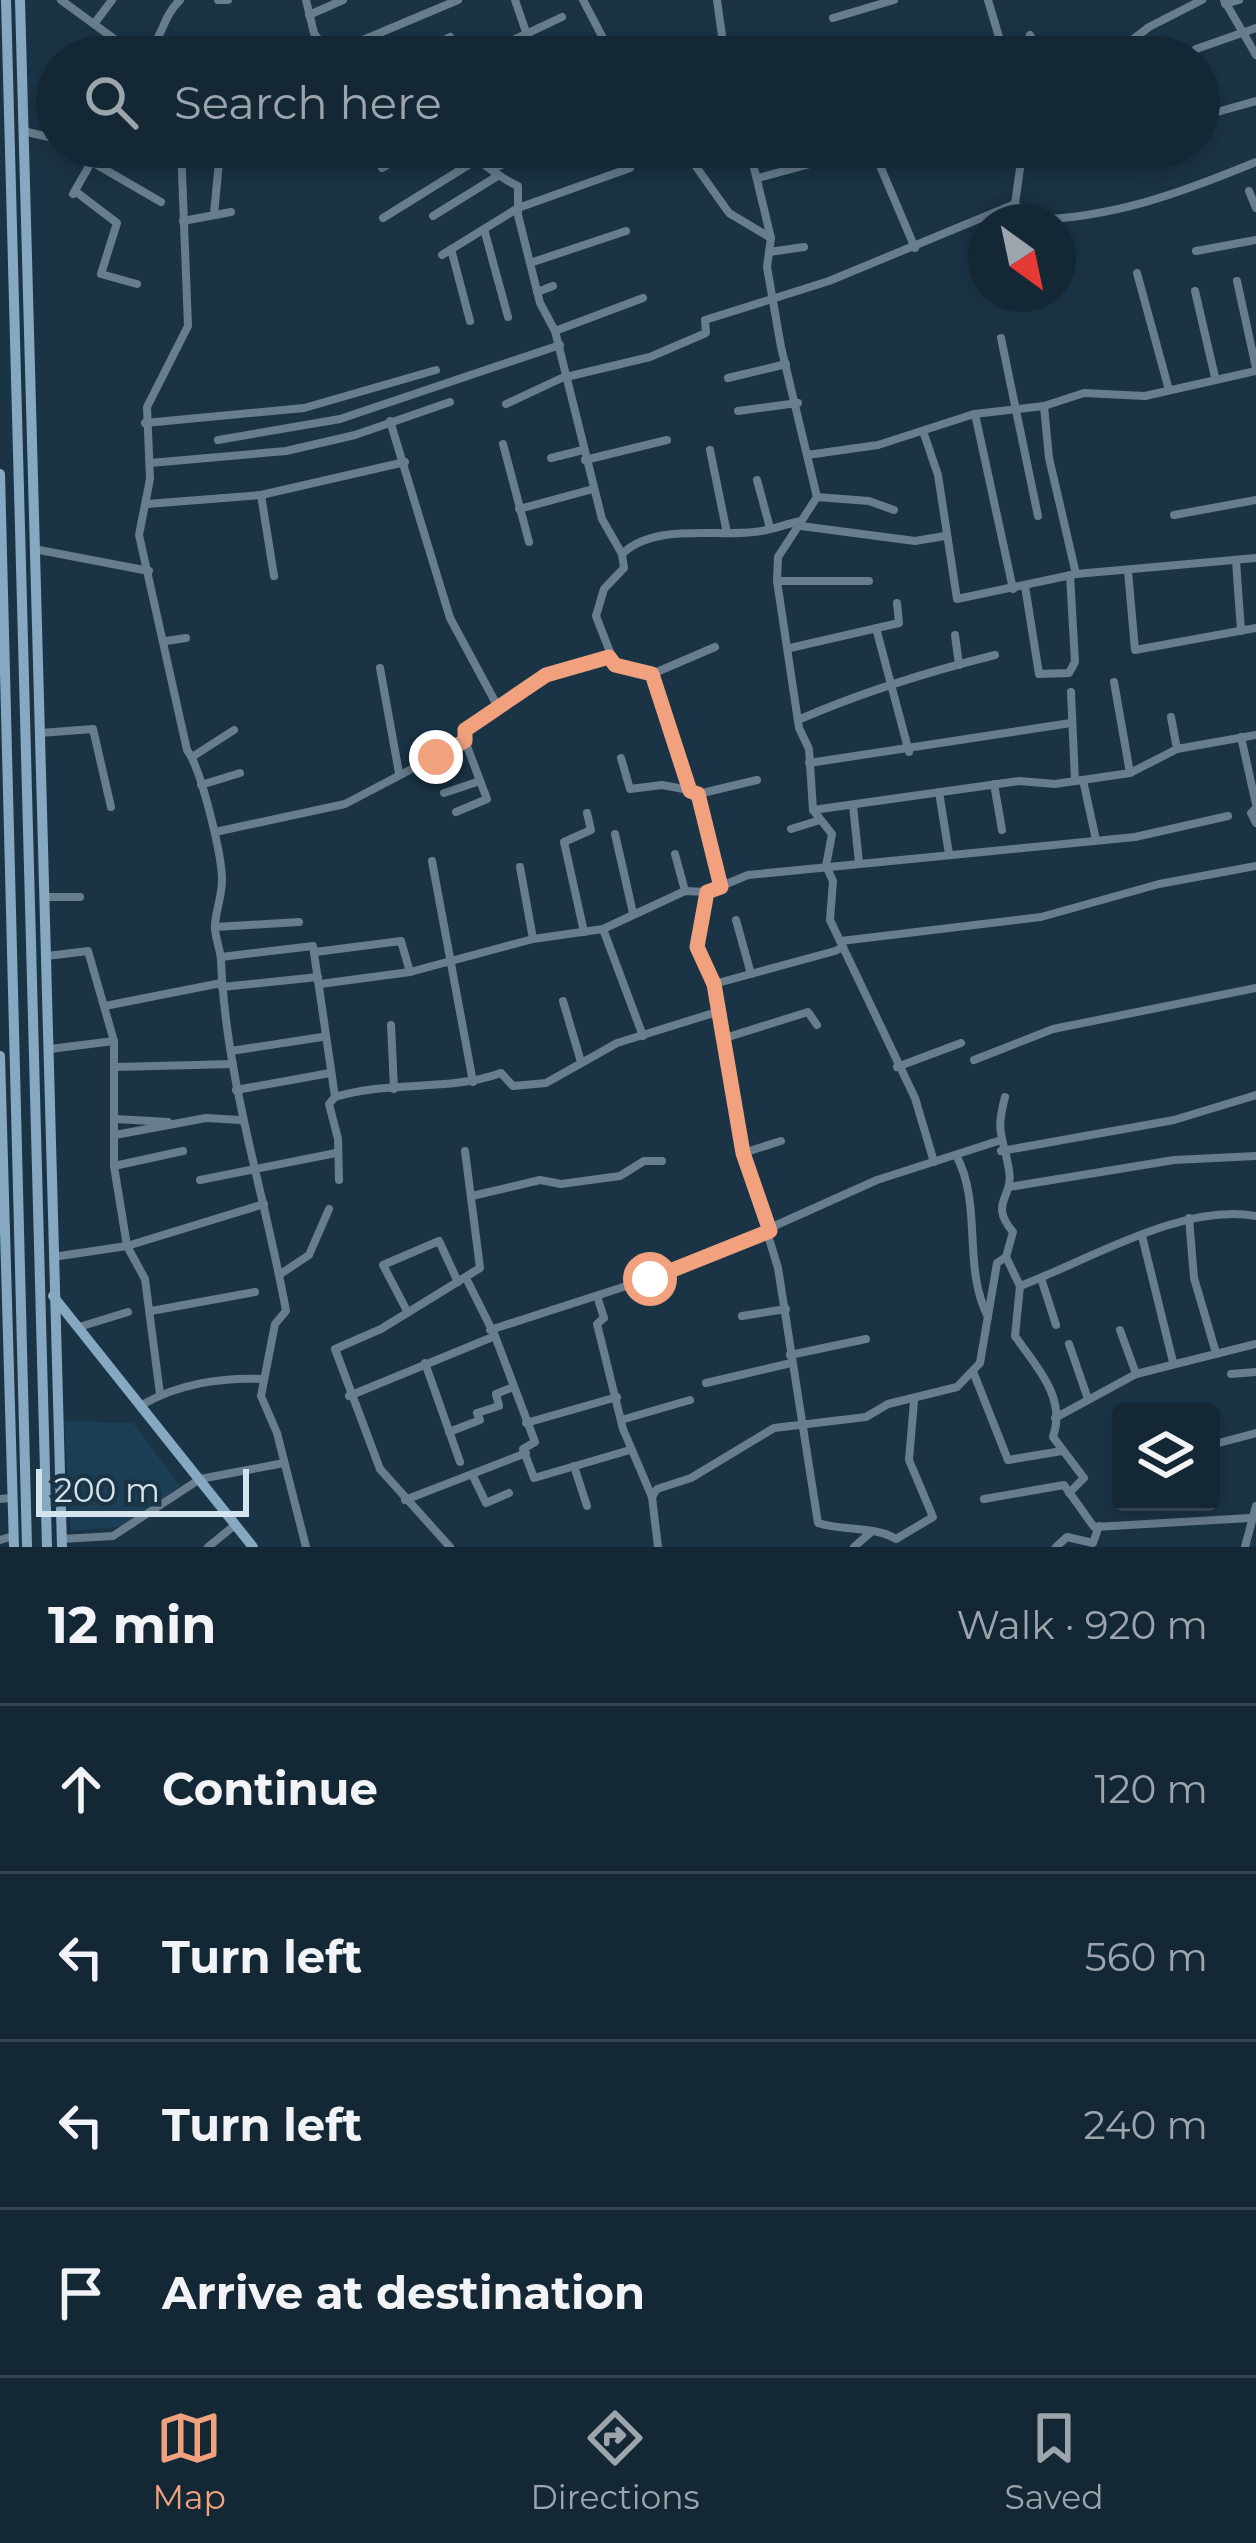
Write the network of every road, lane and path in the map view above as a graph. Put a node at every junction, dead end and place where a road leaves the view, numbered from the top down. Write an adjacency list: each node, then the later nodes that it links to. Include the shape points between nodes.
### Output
1 (6, 0): 90 (main road)
2 (20, 0): 41 (main road)
3 (61, 0): 20 (street)
4 (85, 0): 20 (street)
5 (112, 0): 24 (street)
6 (180, 0): 29 (street, via 165,12)
7 (218, 0): 8 (street)
8 (228, 0)
9 (306, 0): 21 (street)
10 (343, 0): 21 (street)
11 (458, 0): 31 (street)
12 (514, 0): 26 (street)
13 (583, 0): 33 (street)
14 (716, 0): 34 (street)
15 (894, 0): 23 (street)
16 (988, 0): 35 (street)
17 (1202, 0): 36 (street)
18 (1239, 0): 19 (street)
19 (1224, 2): 27 (street)
20 (76, 12): 24 (street)
21 (309, 16): 30 (street)
22 (562, 17): 26 (street)
23 (833, 18)
24 (94, 24): 28 (street)
25 (1256, 28): 27 (street)
26 (526, 32): 32 (street)
27 (1242, 32): 37 (street); 38 (street)
28 (111, 36)
29 (159, 36)
30 (319, 36)
31 (375, 36)
32 (518, 36)
33 (602, 36)
34 (721, 36)
35 (998, 36)
36 (1138, 36)
37 (1220, 40)
38 (1256, 55)
39 (1256, 101): 40 (street)
40 (1220, 111)
41 (22, 131): 42 (street); 90 (main road)
42 (36, 134)
43 (1256, 162): 67 (street, via 1168,199)
44 (88, 168): 82 (street, via 74,194 116,223 100,274)
45 (115, 168): 60 (street)
46 (182, 168): 69 (street)
47 (218, 168): 65 (street)
48 (463, 168): 68 (street)
49 (489, 168): 57 (street)
50 (502, 168): 57 (street)
51 (630, 168): 62 (street)
52 (697, 168): 73 (street, via 729,213)
53 (755, 168): 58 (street)
54 (795, 168): 58 (street)
55 (881, 168): 76 (street)
56 (1020, 168): 61 (street)
57 (494, 173): 62 (street, via 518,186); 66 (street)
58 (758, 178): 73 (street)
59 (1250, 190): 63 (street)
60 (161, 202)
61 (1015, 204)
62 (518, 208): 71 (street); 79 (street)
63 (1256, 208)
64 (231, 212): 65 (street)
65 (214, 214): 69 (street)
66 (433, 216)
67 (1076, 216)
68 (382, 218)
69 (183, 221): 109 (street, via 188,326)
70 (968, 225): 76 (street)
71 (484, 229): 88 (street); 89 (street, via 447,252)
72 (626, 231): 79 (street)
73 (772, 238): 78 (street)
74 (1256, 240): 77 (street)
75 (804, 247): 78 (street)
76 (915, 248): 86 (street)
77 (1196, 251)
78 (769, 252): 86 (street)
79 (533, 262): 85 (street)
80 (1136, 273): 100 (street)
81 (1237, 281): 96 (street)
82 (137, 284)
83 (553, 286): 85 (street)
84 (1195, 291): 98 (street)
85 (537, 292): 91 (street)
86 (775, 297): 94 (street); 97 (street, via 705,320 706,333 657,355)
87 (643, 298): 91 (street)
88 (508, 317)
89 (470, 321)
90 (14, 331): 136 (main road); 296 (main road)
91 (555, 331): 93 (street)
92 (1001, 338): 105 (street)
93 (560, 345): 97 (street); 111 (street, via 340,419)
94 (786, 364): 99 (street); 102 (street)
95 (436, 370): 109 (street, via 304,408)
96 (1256, 370): 98 (street)
97 (566, 377): 103 (street); 116 (street)
98 (1215, 377): 100 (street)
99 (728, 378)
100 (1168, 390): 104 (street, via 1084,393)
101 (450, 402): 108 (street)
102 (799, 403): 106 (street); 115 (street)
103 (506, 404)
104 (1044, 406): 105 (street); 142 (street)
105 (1020, 410): 107 (street); 130 (street)
106 (738, 411)
107 (974, 413): 110 (street); 147 (street)
108 (391, 422): 118 (street); 119 (street, via 286,451)
109 (145, 423): 119 (street)
110 (923, 431): 115 (street, via 843,453); 134 (street)
111 (218, 440)
112 (667, 440): 116 (street)
113 (503, 444): 127 (street)
114 (710, 450): 133 (street)
115 (807, 454): 124 (street)
116 (584, 455): 117 (street); 122 (street)
117 (551, 458)
118 (404, 462): 123 (street); 165 (street, via 450,618)
119 (150, 464): 126 (street)
120 (0, 475): 262 (main road)
121 (757, 480): 132 (street)
122 (593, 489): 127 (street); 137 (street)
123 (260, 495): 126 (street); 143 (street)
124 (817, 496): 128 (street); 131 (street)
125 (1256, 500): 129 (street)
126 (147, 504): 141 (street, via 139,535)
127 (519, 509): 135 (street)
128 (894, 510)
129 (1174, 515)
130 (1038, 516)
131 (801, 524): 132 (street); 134 (street, via 916,541); 144 (street, via 778,557)
132 (770, 528): 133 (street)
133 (727, 532): 137 (street, via 660,537)
134 (945, 536): 147 (street, via 957,599)
135 (529, 542)
136 (34, 548): 141 (street); 170 (main road)
137 (622, 554): 158 (street, via 624,568 604,589 596,616)
138 (1256, 558): 139 (street)
139 (1236, 561): 140 (street); 151 (street)
140 (1128, 570): 142 (street); 151 (street, via 1135,650)
141 (151, 572): 154 (street)
142 (1073, 575): 146 (street); 146 (street, via 1070,674 1039,674)
143 (274, 576)
144 (777, 581): 145 (street); 156 (street)
145 (869, 581)
146 (1025, 586): 147 (street)
147 (1013, 589)
148 (897, 603): 149 (street, via 900,622)
149 (876, 628): 156 (street); 163 (street)
150 (1256, 628): 151 (street)
151 (1241, 632)
152 (955, 635): 159 (street)
153 (186, 638): 154 (street)
154 (166, 641): 176 (street)
155 (716, 647): 161 (street)
156 (790, 648): 167 (street)
157 (995, 656): 159 (street)
158 (609, 657): 161 (street); 165 (street, via 546,675)
159 (959, 665): 163 (street)
160 (380, 668): 180 (street)
161 (652, 674): 189 (street)
162 (1114, 682): 181 (street)
163 (892, 688): 167 (street, via 862,691); 175 (street)
164 (1071, 692): 168 (street)
165 (498, 707): 173 (street, via 465,730)
166 (1171, 716): 174 (street)
167 (799, 720): 178 (street)
168 (1071, 723): 175 (street); 184 (street)
169 (234, 730): 176 (street)
170 (40, 734): 192 (street, via 93,729); 215 (main road)
171 (1256, 735): 172 (street)
172 (1241, 737): 174 (street); 191 (street)
173 (465, 741): 180 (street); 183 (street)
174 (1177, 749): 181 (street)
175 (909, 752): 178 (street)
176 (193, 757): 185 (street)
177 (621, 758): 189 (street, via 630,789)
178 (809, 763): 193 (street)
179 (239, 773): 185 (street)
180 (399, 773): 201 (street, via 345,804)
181 (1130, 773): 184 (street)
182 (757, 780): 189 (street)
183 (480, 781): 188 (street); 194 (street, via 485,802)
184 (1079, 781): 186 (street); 203 (street)
185 (201, 784): 201 (street)
186 (994, 784): 187 (street); 200 (street)
187 (939, 792): 190 (street); 205 (street)
188 (444, 793)
189 (694, 793): 211 (street)
190 (853, 804): 193 (street); 207 (street)
191 (1256, 806): 198 (street)
192 (111, 807)
193 (813, 810): 197 (street)
194 (456, 812)
195 (586, 813): 221 (street, via 591,830 564,842)
196 (1228, 816): 203 (street)
197 (817, 821): 199 (street); 208 (street, via 832,834)
198 (1256, 823)
199 (790, 829)
200 (1002, 830)
201 (215, 832): 219 (street, via 223,878)
202 (615, 833): 216 (street)
203 (1096, 840): 205 (street)
204 (675, 854): 212 (street)
205 (949, 854): 207 (street)
206 (432, 861): 227 (street)
207 (859, 863): 208 (street)
208 (826, 866): 211 (street, via 748,875); 223 (street, via 830,920)
209 (1256, 866): 223 (street, via 1041,917)
210 (520, 867): 222 (street)
211 (721, 887): 213 (street)
212 (685, 891): 213 (street); 216 (street)
213 (707, 892): 231 (street, via 697,947)
214 (80, 897): 215 (street)
215 (46, 898): 225 (main road)
216 (633, 913): 220 (street)
217 (736, 920): 229 (street)
218 (299, 922): 219 (street)
219 (214, 927): 226 (street)
220 (603, 929): 221 (street); 239 (street)
221 (584, 932): 222 (street)
222 (533, 939): 227 (street)
223 (841, 941): 229 (street, via 835,951); 250 (street)
224 (315, 952): 226 (street, via 313,946); 228 (street, via 401,941); 230 (street)
225 (47, 956): 235 (street, via 88,951); 244 (main road)
226 (221, 957): 232 (street)
227 (450, 959): 228 (street); 253 (street)
228 (410, 971): 230 (street)
229 (751, 974): 231 (street)
230 (319, 981): 232 (street); 240 (street)
231 (714, 984): 236 (street)
232 (222, 985): 235 (street); 245 (street)
233 (1256, 988): 247 (street, via 1053,1029)
234 (563, 1000): 248 (street)
235 (105, 1006): 242 (street)
236 (720, 1011): 239 (street); 241 (street)
237 (392, 1025): 254 (street)
238 (817, 1025): 241 (street, via 808,1012)
239 (643, 1036): 248 (street)
240 (322, 1037): 245 (street); 252 (street)
241 (725, 1038): 269 (street)
242 (114, 1041): 244 (street); 251 (street)
243 (962, 1043): 250 (street)
244 (50, 1049): 288 (main road)
245 (231, 1051): 249 (street)
246 (0, 1056): 262 (main road)
247 (974, 1060)
248 (581, 1062): 253 (street, via 533,1087 513,1086 501,1073)
249 (233, 1064): 251 (street); 255 (street)
250 (897, 1066): 273 (street)
251 (116, 1067): 259 (street)
252 (330, 1073): 255 (street); 257 (street)
253 (473, 1082): 254 (street)
254 (394, 1089): 257 (street)
255 (236, 1090): 260 (street)
256 (1256, 1094): 265 (street, via 1174,1120)
257 (335, 1097): 268 (street, via 329,1104)
258 (1005, 1097): 265 (street)
259 (116, 1119): 261 (street); 263 (street)
260 (240, 1120): 261 (street); 275 (street)
261 (171, 1124): 263 (street)
262 (5, 1126): 287 (main road); 294 (main road)
263 (115, 1135): 274 (street)
264 (781, 1141): 269 (street)
265 (999, 1146): 270 (street); 278 (street)
266 (183, 1151): 274 (street)
267 (465, 1151): 279 (street)
268 (336, 1153): 275 (street); 277 (street)
269 (743, 1153): 284 (street)
270 (956, 1155): 273 (street); 304 (street, via 967,1174 974,1281)
271 (1256, 1156): 278 (street, via 1174,1160)
272 (662, 1161): 279 (street, via 644,1161 620,1176 540,1180)
273 (934, 1162): 284 (street)
274 (114, 1166): 286 (street)
275 (256, 1169): 276 (street); 280 (street)
276 (200, 1180)
277 (339, 1180)
278 (1009, 1187): 289 (street, via 1000,1208 1013,1232)
279 (472, 1196): 292 (street, via 480,1268)
280 (264, 1204): 286 (street); 290 (street)
281 (328, 1209): 290 (street, via 308,1255)
282 (1256, 1216): 283 (street, via 1219,1210)
283 (1189, 1218): 285 (street); 312 (street, via 1194,1278)
284 (770, 1231): 298 (street); 299 (street)
285 (1142, 1235): 291 (street); 314 (street)
286 (128, 1246): 288 (street); 300 (street)
287 (3, 1248): 294 (main road)
288 (52, 1257): 297 (main road)
289 (1006, 1257): 293 (street); 304 (street, via 997,1263)
290 (282, 1274): 320 (street, via 286,1311 275,1324)
291 (1041, 1278): 293 (street); 305 (street)
292 (462, 1280): 301 (street); 301 (street, via 440,1241 383,1264); 308 (street)
293 (1020, 1286): 331 (street, via 1015,1336 1048,1378)
294 (14, 1292): 296 (main road); 330 (main road); 360 (main road)
295 (255, 1292): 300 (street)
296 (38, 1293): 297 (main road); 361 (main road)
297 (53, 1295): 306 (main road); 359 (main road)
298 (597, 1296): 308 (street); 325 (street)
299 (786, 1309): 303 (street); 313 (street)
300 (151, 1311): 323 (street)
301 (407, 1311): 324 (street, via 335,1349)
302 (128, 1312): 306 (street)
303 (742, 1316)
304 (989, 1318): 317 (street)
305 (1056, 1325)
306 (79, 1327): 329 (main road)
307 (1120, 1330): 318 (street)
308 (492, 1333): 315 (street); 322 (street)
309 (866, 1339): 313 (street)
310 (1070, 1343): 326 (street)
311 (1256, 1345): 312 (street)
312 (1216, 1353): 314 (street)
313 (790, 1359): 321 (street); 334 (street)
314 (1173, 1362): 318 (street)
315 (425, 1363): 324 (street); 335 (street)
316 (1256, 1372): 319 (street)
317 (974, 1374): 328 (street); 339 (street, via 1008,1460)
318 (1136, 1374): 326 (street)
319 (1231, 1374)
320 (263, 1379): 323 (street); 342 (street, via 261,1396)
321 (706, 1383)
322 (514, 1387): 333 (street); 335 (street, via 496,1394 499,1406 477,1413 480,1420)
323 (160, 1394): 329 (street)
324 (349, 1396): 351 (street, via 380,1468)
325 (617, 1397): 332 (street); 333 (street)
326 (1088, 1399): 331 (street)
327 (690, 1400): 332 (street)
328 (914, 1400): 334 (street); 357 (street, via 909,1460 933,1517 896,1539)
329 (142, 1405): 345 (main road)
330 (5, 1412): 349 (main road)
331 (1055, 1418): 339 (street)
332 (621, 1420): 338 (street)
333 (526, 1423): 340 (street, via 535,1442)
334 (800, 1428): 348 (street, via 774,1428); 357 (street, via 818,1523)
335 (449, 1432): 341 (street)
336 (1256, 1433): 337 (street)
337 (1220, 1442)
338 (630, 1450): 343 (street); 348 (street)
339 (1062, 1451): 346 (street, via 1084,1478)
340 (526, 1453): 343 (street, via 534,1478); 344 (street)
341 (460, 1462)
342 (284, 1463): 345 (street); 364 (street)
343 (574, 1466): 352 (street)
344 (472, 1474): 347 (street, via 486,1503); 351 (street)
345 (200, 1479): 355 (main road); 359 (street, via 130,1529)
346 (1070, 1492): 350 (street, via 1064,1485); 356 (street)
347 (508, 1493)
348 (652, 1497): 366 (street)
349 (6, 1499): 358 (main road)
350 (984, 1499)
351 (405, 1501): 365 (street)
352 (587, 1506)
353 (1256, 1506): 354 (street)
354 (1250, 1518): 356 (street); 369 (street)
355 (235, 1525): 362 (street); 363 (main road)
356 (1100, 1526): 368 (street, via 1093,1543 1067,1537)
357 (870, 1533): 367 (street)
358 (9, 1541)
359 (62, 1543)
360 (26, 1547)
361 (47, 1547)
362 (208, 1547)
363 (253, 1547)
364 (306, 1547)
365 (450, 1547)
366 (658, 1547)
367 (854, 1547)
368 (1056, 1547)
369 (1245, 1547)

